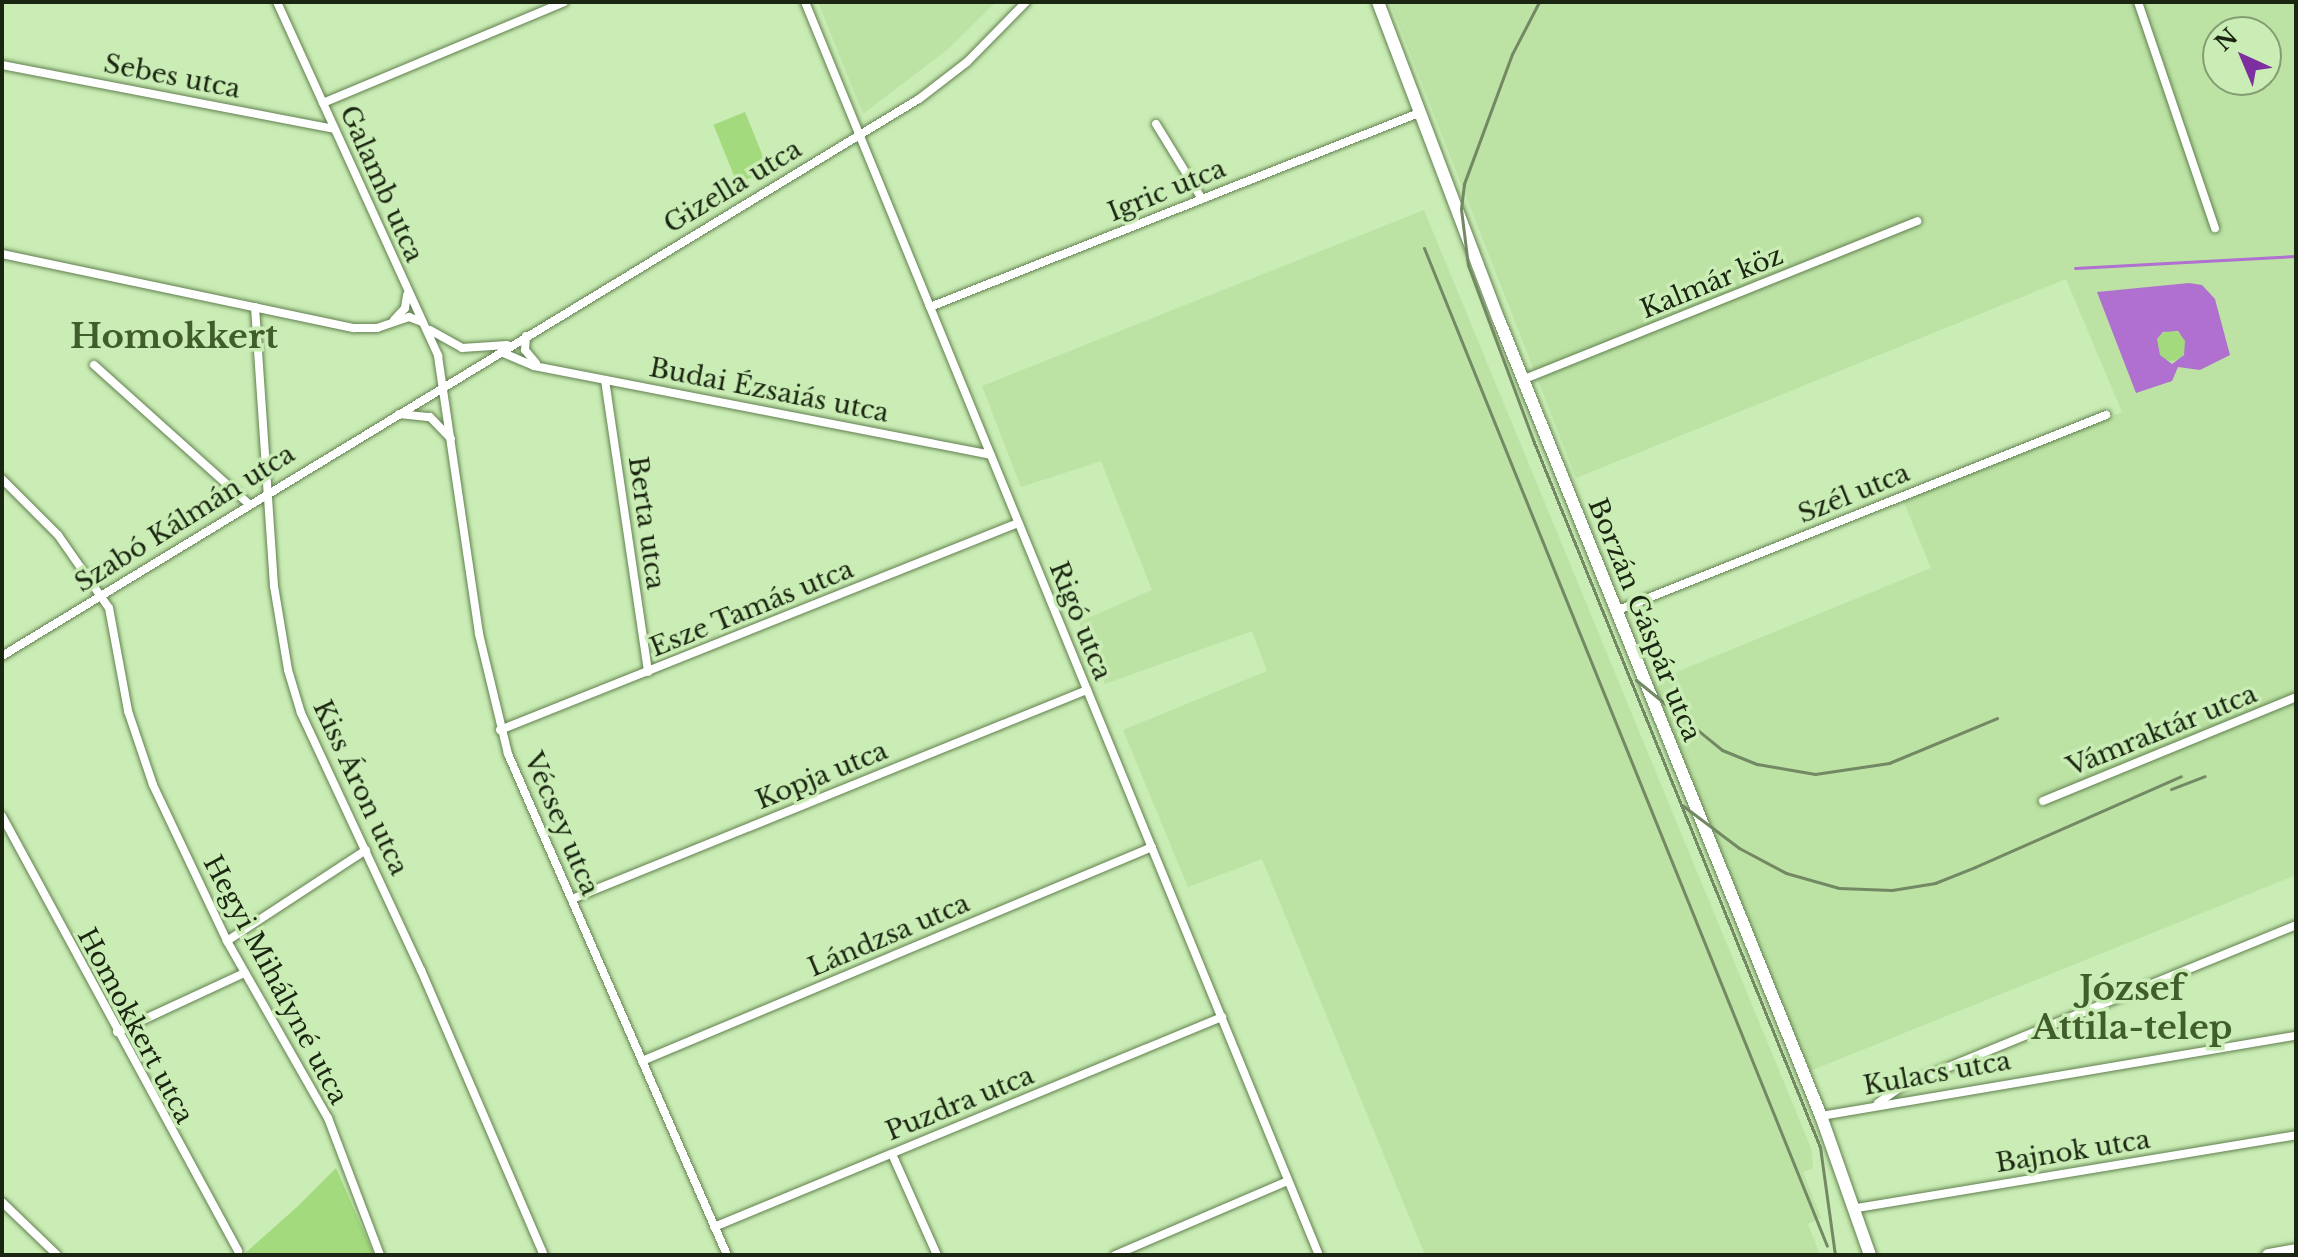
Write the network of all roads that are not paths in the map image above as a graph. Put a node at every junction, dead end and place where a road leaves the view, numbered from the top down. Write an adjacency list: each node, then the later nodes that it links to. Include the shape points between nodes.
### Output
1 (277, 2): 8 (street, Galamb utca)
2 (564, 2): 8 (street)
3 (805, 2): 12 (street, Rigó utca)
4 (1026, 2): 12 (street, Gizella utca, via 967,62)
5 (1378, 2): 9 (street, Borzán Gáspár utca)
6 (2138, 2): 15 (street)
7 (2, 65): 11 (street, Sebes utca)
8 (323, 103): 11 (street, Galamb utca)
9 (1419, 113): 13 (street, Igric utca); 28 (street, Borzán Gáspár utca)
10 (1156, 124): 13 (street)
11 (334, 129): 17 (street, Galamb utca)
12 (861, 133): 19 (street, Rigó utca); 22 (street, Gizella utca)
13 (1202, 199): 19 (street, Igric utca)
14 (1917, 221): 28 (street, Kalmár köz)
15 (2215, 228)
16 (2, 254): 18 (street)
17 (408, 294): 20 (street, via 405,308); 21 (street, Galamb utca)
18 (255, 307): 20 (street, via 354,328 377,328); 35 (street, Kiss Áron utca)
19 (930, 307): 33 (street, Rigó utca)
20 (393, 321): 21 (street, via 409,317)
21 (425, 325): 23 (street, via 462,348); 29 (street, Galamb utca)
22 (526, 336): 23 (street, Gizella utca); 26 (street, via 525,350)
23 (515, 343): 24 (street, Gizella utca)
24 (500, 352): 26 (street, Budai Ézsaiás utca); 29 (street, Gizella utca)
25 (94, 365): 36 (street)
26 (540, 365): 27 (street, Budai Ézsaiás utca)
27 (605, 380): 33 (street, Budai Ézsaiás utca); 41 (street, Berta utca)
28 (1522, 380): 39 (street, Borzán Gáspár utca)
29 (445, 384): 31 (street, Szabó Kálmán utca); 32 (street, Vécsey utca)
30 (2106, 415): 39 (street, Szél utca)
31 (390, 416): 32 (street, via 424,415); 35 (street, Szabó Kálmán utca)
32 (452, 441): 44 (street, Vécsey utca, via 479,634)
33 (990, 455): 37 (street, Rigó utca)
34 (2, 479): 38 (street, Hegyi Mihályné utca, via 58,535)
35 (268, 491): 36 (street, Szabó Kálmán utca); 48 (street, Kiss Áron utca, via 274,586 288,670 301,713)
36 (248, 503): 38 (street, Szabó Kálmán utca)
37 (1018, 523): 41 (street, Esze Tamás utca); 42 (street, Rigó utca)
38 (102, 594): 40 (street, Szabó Kálmán utca); 51 (street, Hegyi Mihályné utca, via 137,746)
39 (1616, 611): 58 (street, Borzán Gáspár utca)
40 (2, 656)
41 (648, 672): 44 (street, Esze Tamás utca)
42 (1087, 690): 47 (street, Rigó utca); 49 (street, Kopja utca)
43 (2296, 697): 45 (street, Vámraktár utca)
44 (500, 730): 49 (street, Vécsey utca)
45 (2043, 801)
46 (2, 816): 54 (street, Homokkert utca)
47 (1152, 847): 53 (street, Rigó utca); 56 (street, Lándzsa utca)
48 (366, 850): 51 (street); 69 (street, Kiss Áron utca)
49 (572, 899): 56 (street, Vécsey utca)
50 (2296, 925): 57 (street, via 1902,1086)
51 (227, 941): 52 (street, Hegyi Mihályné utca)
52 (244, 973): 54 (street); 68 (street, Hegyi Mihályné utca, via 328,1118)
53 (1222, 1017): 60 (street, Puzdra utca); 61 (street, Rigó utca)
54 (117, 1032): 66 (street, Homokkert utca)
55 (2296, 1036): 57 (street, Kulacs utca)
56 (642, 1061): 64 (street, Vécsey utca)
57 (1878, 1103): 58 (street, Kulacs utca)
58 (1821, 1116): 63 (street, Borzán Gáspár utca)
59 (2296, 1135): 63 (street, Bajnok utca)
60 (892, 1154): 64 (street, Puzdra utca); 71 (street)
61 (1288, 1181): 72 (street); 73 (street, Rigó utca)
62 (2, 1202): 67 (street)
63 (1857, 1208): 74 (street, Borzán Gáspár utca)
64 (714, 1227): 70 (street, Vécsey utca)
65 (2296, 1250): 75 (street)
66 (238, 1251)
67 (57, 1255)
68 (380, 1255)
69 (544, 1255)
70 (727, 1255)
71 (937, 1255)
72 (1115, 1255)
73 (1319, 1255)
74 (1870, 1255)
75 (2268, 1255)

